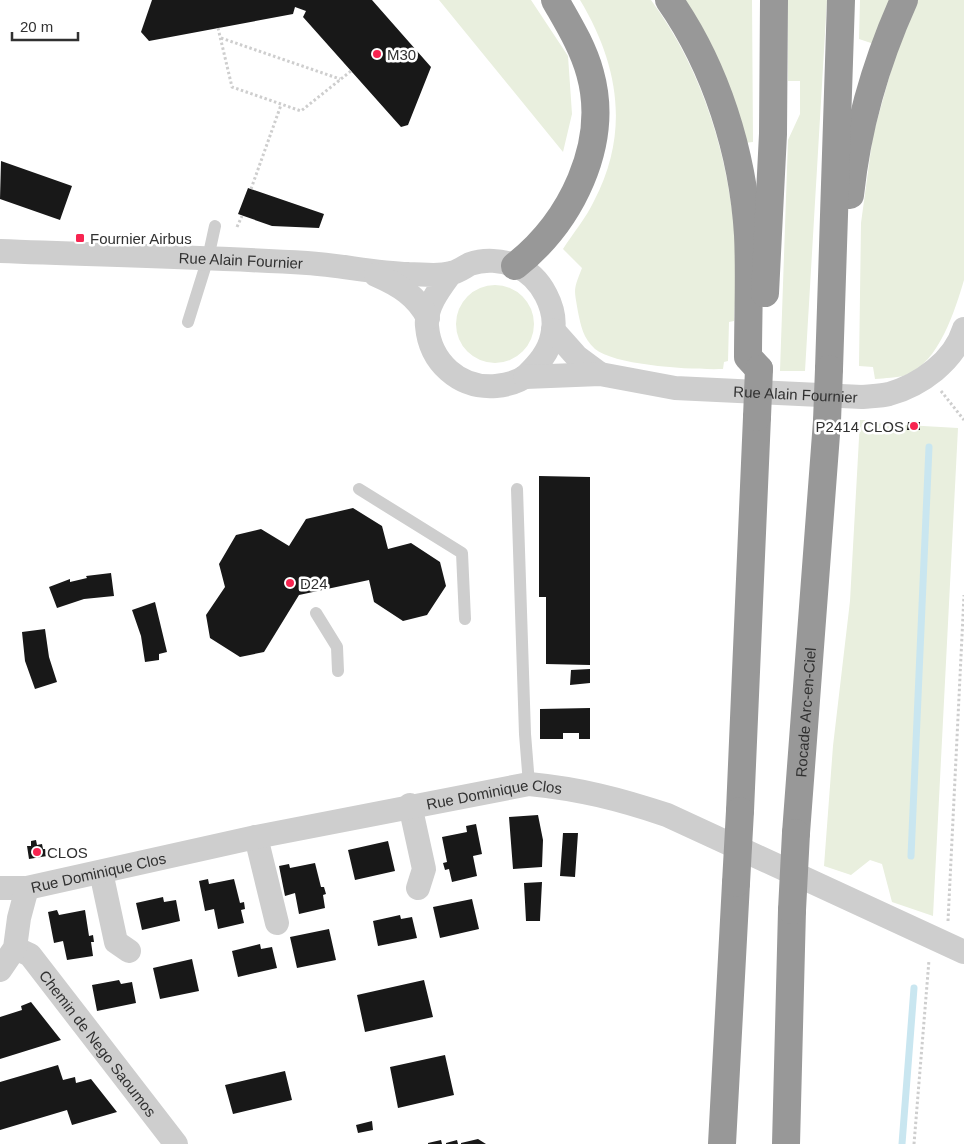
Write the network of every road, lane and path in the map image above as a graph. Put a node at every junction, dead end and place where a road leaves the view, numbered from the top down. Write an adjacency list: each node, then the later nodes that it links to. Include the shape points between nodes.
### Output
1 (555, 0): 17 (highway, via 590,72 596,105 593,139 585,170 559,219 529,255)
2 (669, 0): 25 (highway, via 710,74 736,152 748,236 748,357)
3 (774, 0): 25 (highway, via 771,211)
4 (841, 0): 20 (highway, Rocade Arc-en-Ciel)
5 (904, 0): 20 (highway, via 879,63 864,116 852,169 844,262)
6 (218, 28): 7 (path)
7 (220, 38): 9 (path); 10 (path, via 232,87)
8 (350, 71): 9 (path)
9 (340, 79): 10 (path, via 301,111)
10 (281, 105): 11 (path)
11 (252, 189)
12 (242, 216): 14 (path)
13 (215, 226): 16 (lane)
14 (237, 227)
15 (0, 251): 16 (street, Rue Alain Fournier)
16 (208, 258): 18 (street, Rue Alain Fournier); 22 (lane)
17 (515, 266): 19 (street, Rue Alain Fournier, via 494,260 472,263); 24 (street, Rue Alain Fournier, via 525,270 541,286 552,310)
18 (361, 269): 19 (street, Rue Alain Fournier, via 397,274); 21 (street, Rue Alain Fournier, via 394,283 418,301)
19 (452, 274): 21 (street, Rue Alain Fournier, via 438,290)
20 (832, 280): 51 (highway, Rocade Arc-en-Ciel, bridge, via 827,421 796,833)
21 (428, 318): 28 (street, Rue Alain Fournier, via 433,353 445,369 463,382 484,387 500,386)
22 (188, 322)
23 (964, 329): 27 (street, Rue Alain Fournier, via 955,347)
24 (553, 330): 26 (street, Rue Alain Fournier, via 577,357); 28 (street, Rue Alain Fournier, via 545,355)
25 (759, 369): 50 (highway, bridge)
26 (600, 374): 27 (street, Rue Alain Fournier, via 675,388 862,397 888,395); 28 (street, Rue Alain Fournier)
27 (928, 376): 29 (path)
28 (525, 377)
29 (964, 420)
30 (359, 489): 34 (lane, via 462,553)
31 (517, 489): 36 (lane)
32 (964, 595): 44 (path, via 949,919)
33 (316, 613): 35 (lane, via 337,647)
34 (465, 619)
35 (338, 670)
36 (529, 784): 37 (street, Rue Dominique Clos); 44 (street, Rue Dominique Clos, via 572,788 667,815)
37 (410, 805): 38 (street, Rue Dominique Clos); 42 (street, via 424,869)
38 (256, 837): 39 (street, Rue Dominique Clos); 43 (street)
39 (101, 872): 41 (street, Rue Dominique Clos); 46 (street, via 116,942)
40 (0, 888): 41 (street, Rue Dominique Clos)
41 (27, 888): 45 (street)
42 (418, 888)
43 (277, 923)
44 (940, 941): 47 (street, Rue Dominique Clos); 52 (path, via 929,960)
45 (14, 948): 48 (street); 49 (street, Chemin de Nego Saoumos, via 30,954)
46 (129, 951)
47 (964, 952)
48 (0, 970)
49 (176, 1144)
50 (722, 1144)
51 (786, 1144)
52 (914, 1144)

